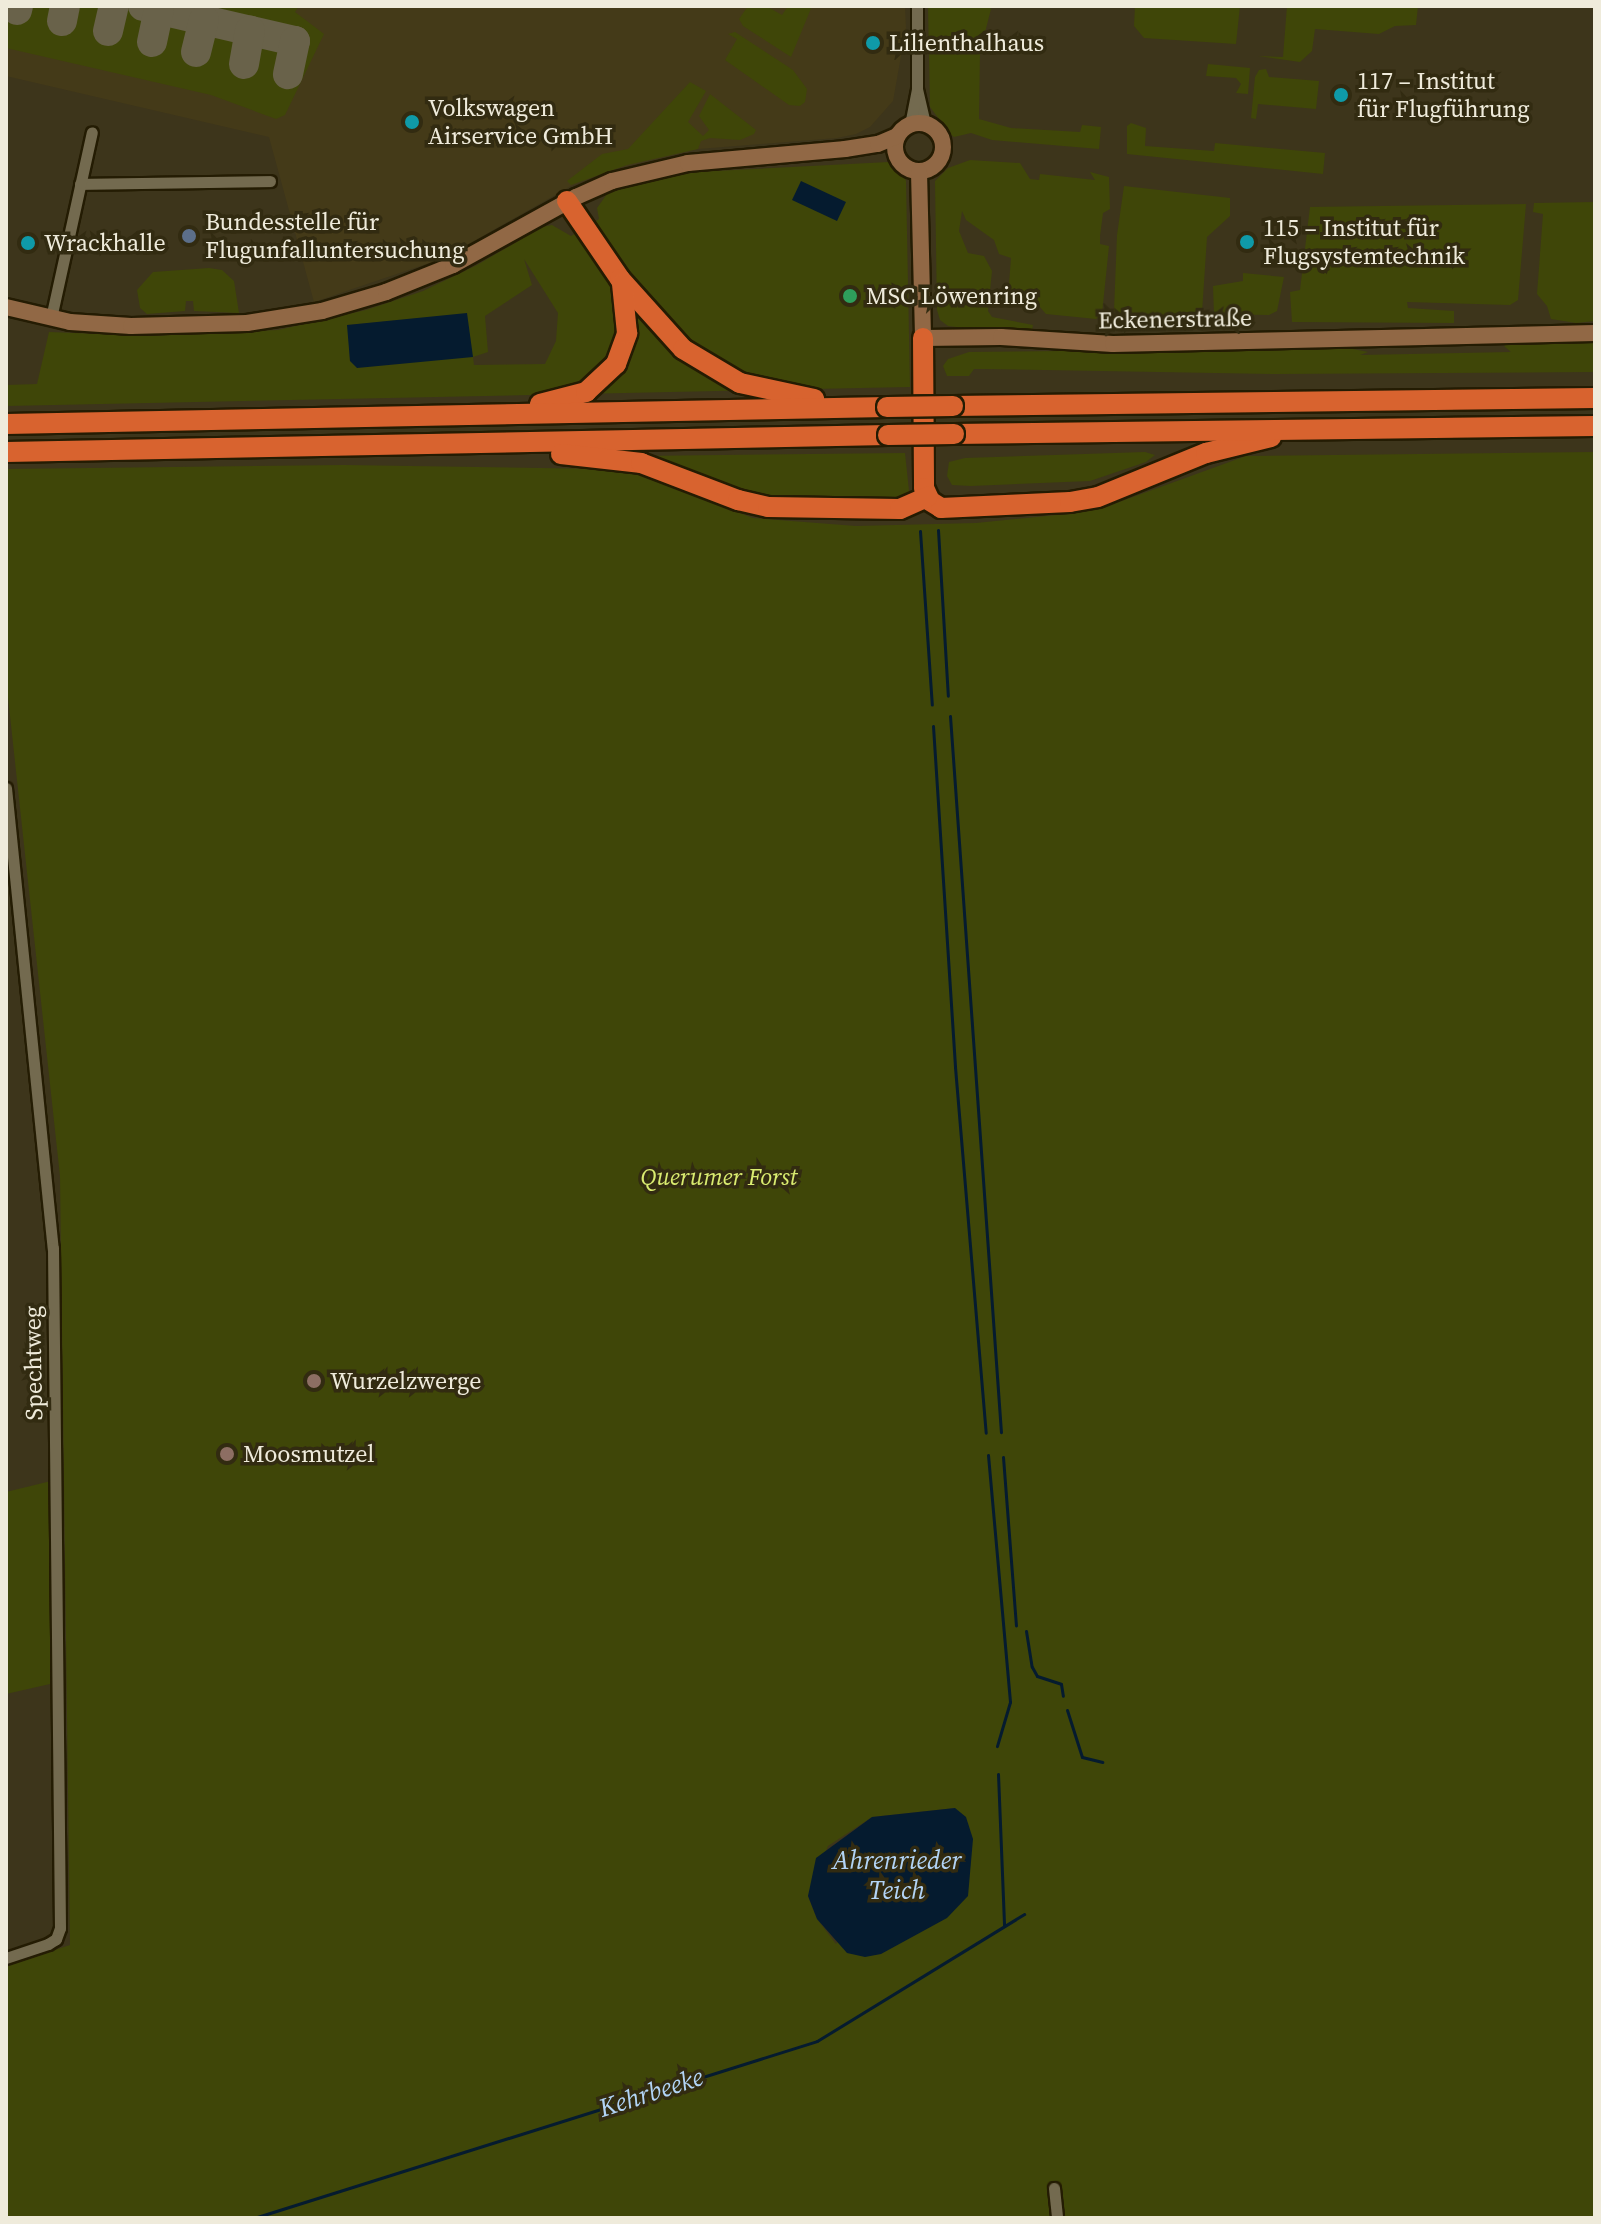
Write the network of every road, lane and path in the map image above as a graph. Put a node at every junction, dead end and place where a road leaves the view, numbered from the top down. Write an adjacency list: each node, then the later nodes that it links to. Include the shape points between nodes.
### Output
1 (917, 6): 2 (street, via 917,89)
2 (911, 128): 4 (main road, via 878,144); 5 (main road); 6 (main road, via 939,133 943,150 937,164)
3 (92, 132): 8 (street)
4 (845, 149): 5 (main road); 9 (main road, via 668,166 612,181)
5 (897, 157): 6 (main road, via 906,168)
6 (919, 172): 14 (main road)
7 (270, 181): 8 (street)
8 (80, 184): 12 (street)
9 (567, 201): 10 (highway); 12 (main road, via 453,265 322,311 188,326)
10 (620, 279): 16 (highway, via 673,340 725,376 779,394); 17 (highway, via 627,333 616,364 603,380 566,400)
11 (6, 307): 12 (main road)
12 (51, 318)
13 (1595, 333): 14 (main road, Eckenerstraße, via 1113,344)
14 (923, 338): 23 (highway)
15 (1595, 398): 16 (highway, bridge)
16 (882, 407): 17 (highway)
17 (473, 416): 18 (highway)
18 (6, 424)
19 (1595, 426): 20 (highway)
20 (1318, 427): 21 (highway, bridge); 23 (highway, via 1206,453 1084,499 946,508)
21 (506, 443): 22 (highway); 23 (highway, via 546,454 641,463 768,507 906,509)
22 (6, 452)
23 (927, 497)
24 (6, 788): 25 (street, Spechtweg, via 53,1248 60,1641 60,1928 56,1939)
25 (6, 1958)
26 (1054, 2188): 27 (street)
27 (1057, 2218)

